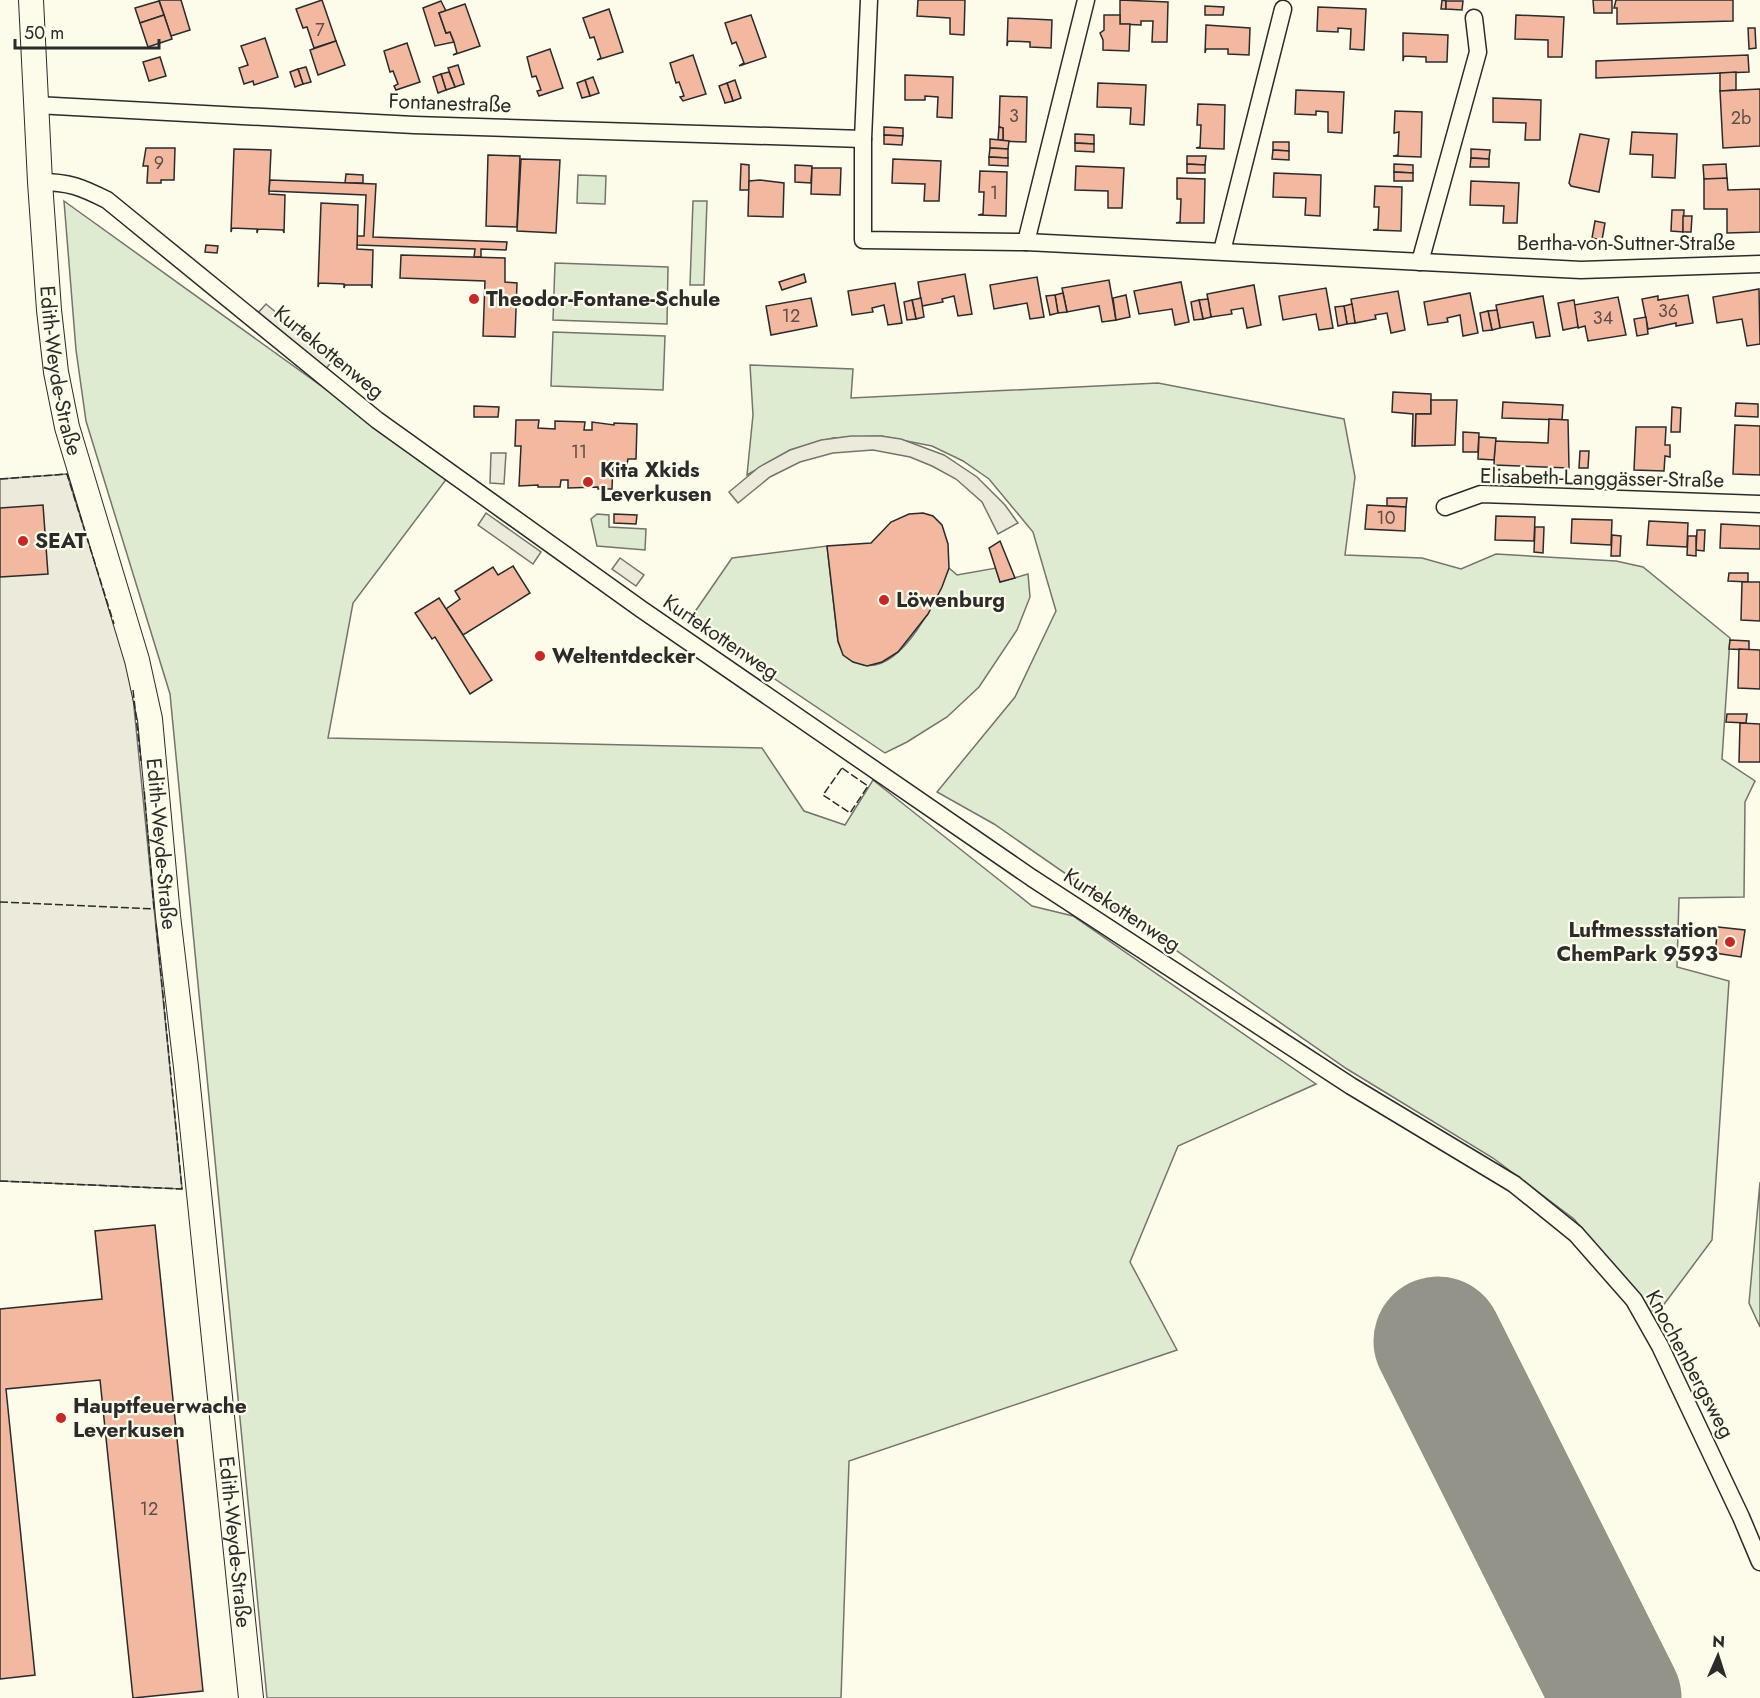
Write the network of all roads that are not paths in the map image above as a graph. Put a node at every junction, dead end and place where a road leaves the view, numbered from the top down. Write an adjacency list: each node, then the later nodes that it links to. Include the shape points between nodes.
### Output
1 (31, 0): 6 (street, Edith-Weyde-Straße)
2 (868, 0): 7 (street)
3 (1086, 0): 9 (street)
4 (1283, 9): 10 (street)
5 (1474, 18): 11 (street, via 1478,52)
6 (36, 105): 7 (street, Fontanestraße, via 414,125); 8 (street, Edith-Weyde-Straße)
7 (863, 139): 9 (street, Bertha-von-Suttner-Straße, via 862,240)
8 (40, 182): 15 (street, Kurtekottenweg, via 65,183 107,200 377,420 641,609 1032,878); 17 (street, Edith-Weyde-Straße, via 49,310 67,427 137,660 150,719)
9 (1026, 242): 10 (street, Bertha-von-Suttner-Straße)
10 (1222, 251): 11 (street, Bertha-von-Suttner-Straße)
11 (1420, 262): 12 (street, Bertha-von-Suttner-Straße, via 1581,270)
12 (1760, 264)
13 (1760, 504): 14 (street, Elisabeth-Langgässer-Straße, via 1481,494)
14 (1445, 507)
15 (1396, 1112): 16 (street, Knochenbergsweg, via 1514,1184 1576,1234 1634,1300 1660,1346)
16 (1760, 1562)
17 (251, 1698)

